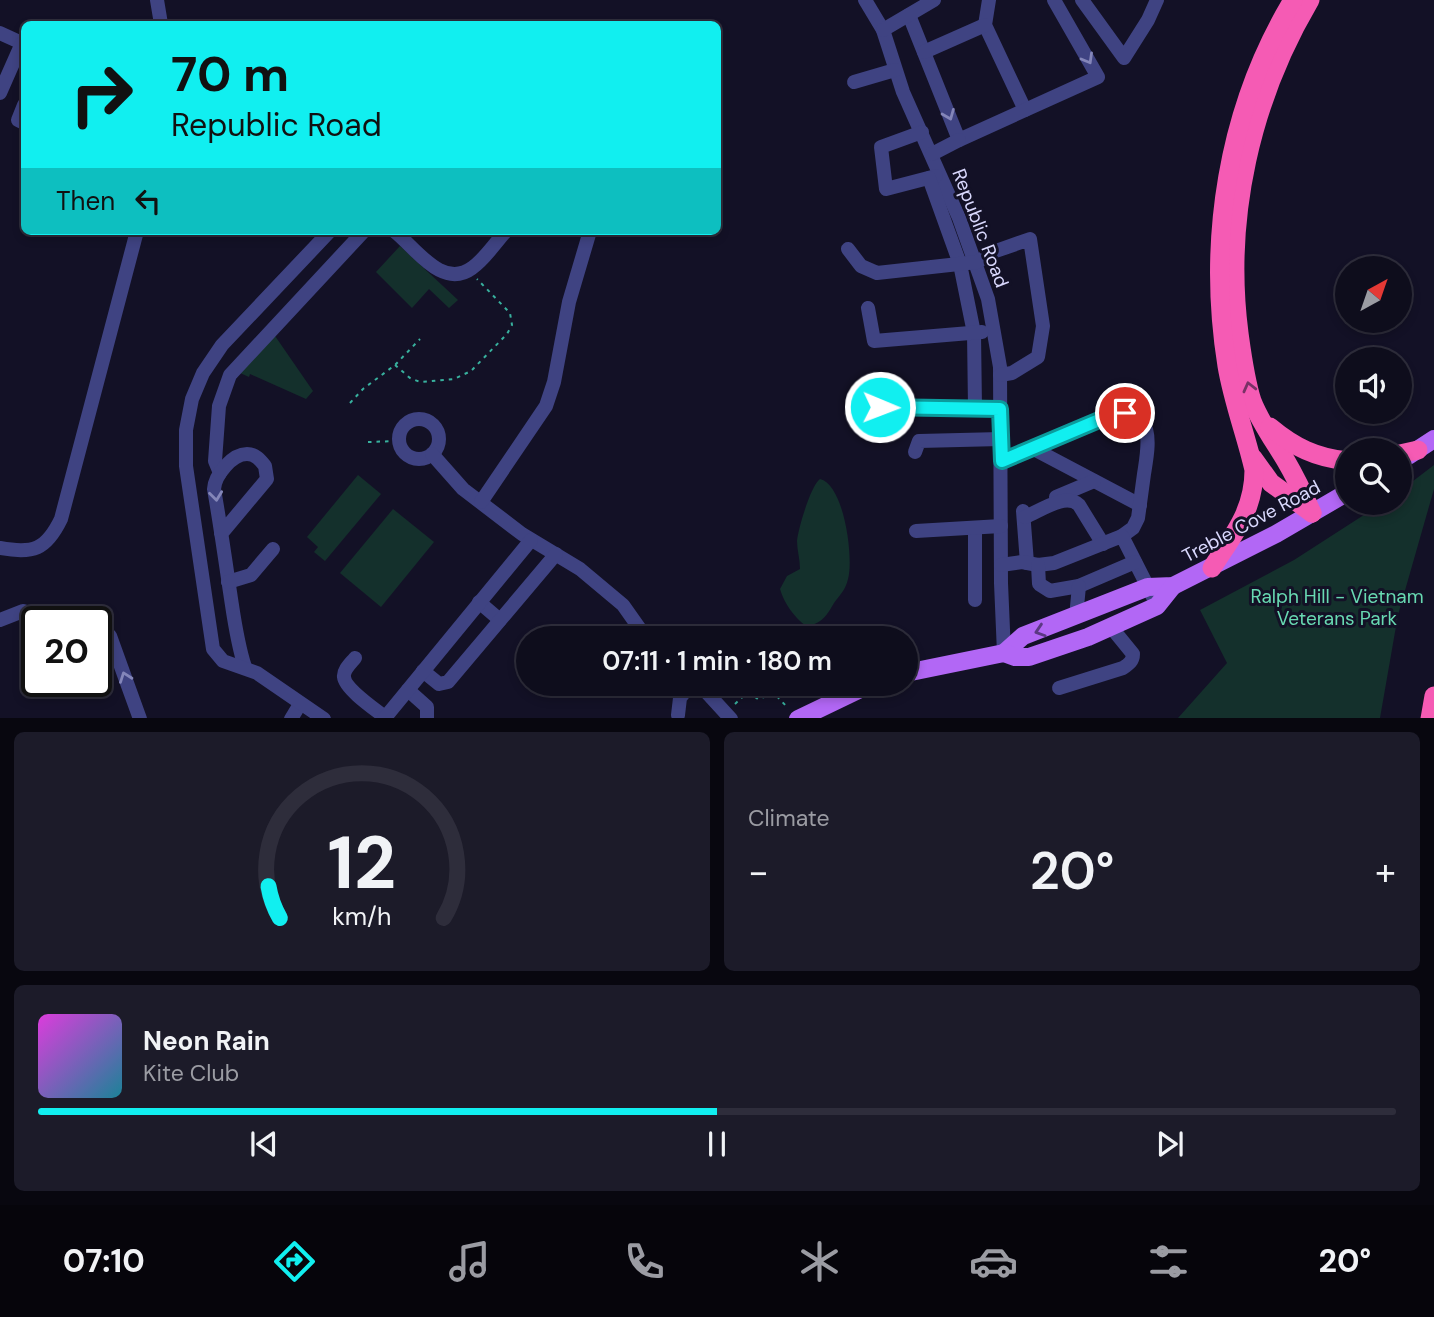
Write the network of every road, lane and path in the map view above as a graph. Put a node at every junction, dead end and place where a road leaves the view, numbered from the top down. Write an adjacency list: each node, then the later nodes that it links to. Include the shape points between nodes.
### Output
1 (157, 0): 11 (street)
2 (865, 0): 13 (street, Republic Road)
3 (934, 0): 10 (street)
4 (989, 0): 12 (street)
5 (1054, 0): 21 (street, one-way to 21, via 1098,77)
6 (1082, 0): 7 (street, via 1124,58)
7 (1157, 0)
8 (1293, 0): 53 (highway, via 1243,113 1224,205 1221,316 1229,378)
9 (1310, 0): 46 (highway, one-way to 9, via 1236,312 1234,254 1239,200 1260,108)
10 (909, 15): 13 (street); 17 (street)
11 (160, 21)
12 (985, 25): 17 (street); 21 (street)
13 (883, 30): 18 (street, Republic Road)
14 (0, 33): 15 (street)
15 (21, 43)
16 (21, 48): 20 (street)
17 (924, 52): 23 (street, one-way to 23)
18 (895, 70): 19 (street); 22 (street, Republic Road)
19 (854, 82)
20 (0, 93)
21 (1025, 110): 23 (street)
22 (922, 132): 24 (street, Republic Road); 25 (street, via 881,147 886,189)
23 (959, 140): 24 (street)
24 (932, 153): 25 (street, Republic Road)
25 (935, 177): 33 (street, Republic Road); 34 (street)
26 (136, 235): 70 (street, via 61,519 35,549)
27 (326, 235): 94 (street, via 222,345 203,373 188,416 186,466 211,641 223,661)
28 (360, 235): 56 (street, via 230,375 218,412 215,461)
29 (399, 235): 35 (street, via 440,271 453,274)
30 (502, 235): 35 (street)
31 (589, 235): 59 (street, via 546,406)
32 (848, 249): 34 (street, via 861,266 877,272)
33 (977, 262): 34 (street); 37 (street, Republic Road); 41 (street, via 1030,239 1043,326 1038,358)
34 (960, 264): 38 (street)
35 (471, 269): 40 (path, via 510,313 512,325 507,334 471,371 454,379 417,382)
36 (868, 309): 38 (street, via 874,341)
37 (994, 331): 38 (street); 41 (street, Republic Road)
38 (974, 333): 44 (street)
39 (420, 340): 40 (path)
40 (395, 365): 43 (path)
41 (1000, 375): 45 (street, Republic Road)
42 (879, 382): 44 (street, via 880,407)
43 (350, 403)
44 (975, 408): 45 (street)
45 (1000, 409): 47 (street, Republic Road)
46 (1257, 414): 54 (highway, via 1302,450); 61 (highway)
47 (1001, 439): 51 (street, via 919,441); 55 (street, Republic Road)
48 (399, 441): 49 (path); 52 (street, via 412,457); 52 (street, via 407,423 425,420 438,432 438,446)
49 (368, 442)
50 (1032, 448): 55 (street); 57 (street); 60 (street, via 1115,413 1134,415 1145,425 1149,439)
51 (915, 452)
52 (432, 454): 59 (street, via 454,482)
53 (1250, 454): 61 (highway, via 1271,483); 76 (highway, via 1254,478 1250,506)
54 (1335, 459)
55 (1002, 461): 63 (street, Republic Road)
56 (220, 473): 66 (street, one-way to 66, via 214,489); 66 (street, via 247,454 259,459 268,474)
57 (1094, 481): 60 (street); 62 (street)
58 (1335, 500): 61 (main road, Treble Cove Road)
59 (481, 502): 68 (street)
60 (1140, 505): 67 (street, via 1136,523)
61 (1312, 513): 76 (main road, Treble Cove Road)
62 (1024, 514): 63 (street); 69 (street, via 1072,499); 74 (street)
63 (1001, 519): 64 (street); 75 (street, Republic Road)
64 (975, 528): 65 (street); 81 (street)
65 (916, 531)
66 (221, 534): 77 (street)
67 (1122, 536): 69 (street); 73 (street)
68 (531, 540): 72 (street); 82 (street)
69 (1103, 544): 74 (street, via 1054,563)
70 (0, 548)
71 (274, 549): 77 (street, via 251,575)
72 (556, 554): 88 (street); 89 (street, via 623,604)
73 (1135, 562): 78 (street); 80 (street)
74 (1032, 564): 75 (street); 78 (street, via 1043,588)
75 (1001, 565): 91 (street, Republic Road)
76 (1212, 568): 79 (main road, Treble Cove Road)
77 (228, 582): 94 (street)
78 (1079, 586): 86 (street)
79 (1173, 586): 80 (main road, Treble Cove Road); 83 (main road, Treble Cove Road)
80 (1148, 587): 83 (street); 84 (main road, Treble Cove Road)
81 (975, 600)
82 (479, 602): 88 (street); 95 (street)
83 (1157, 606): 90 (main road, Treble Cove Road)
84 (1102, 607): 86 (main road, Treble Cove Road); 90 (main road)
85 (21, 612): 87 (street)
86 (1076, 617): 91 (main road, Treble Cove Road, one-way to 91, via 1023,636)
87 (0, 620)
88 (500, 620): 95 (street, via 447,683 438,683)
89 (636, 626)
90 (1111, 627): 91 (main road, Treble Cove Road, via 1029,657); 97 (street, via 1133,659 1123,668)
91 (1004, 653): 96 (main road, Treble Cove Road)
92 (112, 655): 110 (street, one-way to 92)
93 (355, 658): 109 (street, via 344,679)
94 (245, 667): 105 (street)
95 (423, 671): 98 (street)
96 (918, 671)
97 (1059, 688)
98 (408, 690): 109 (street); 113 (street, via 427,707)
99 (683, 696): 107 (street)
100 (711, 696): 108 (street)
101 (745, 696): 108 (path)
102 (776, 696): 106 (path)
103 (840, 696): 106 (main road)
104 (1434, 696): 114 (highway)
105 (300, 704): 111 (street); 112 (street)
106 (793, 714)
107 (678, 715)
108 (728, 715)
109 (388, 717)
110 (140, 718)
111 (292, 718)
112 (322, 718)
113 (427, 718)
114 (1430, 718)

